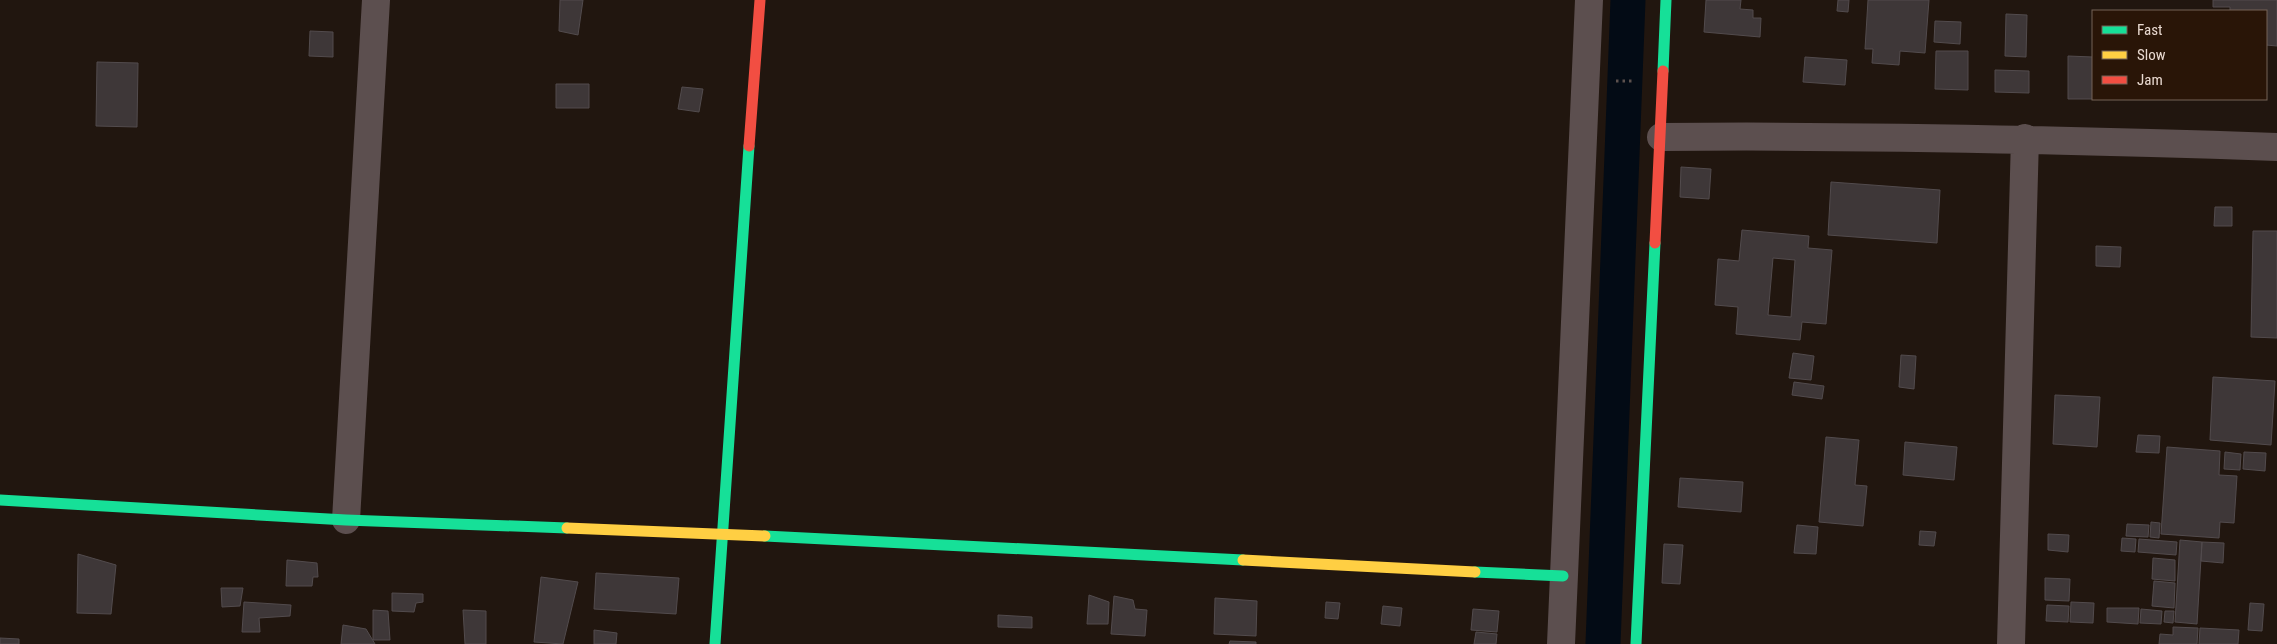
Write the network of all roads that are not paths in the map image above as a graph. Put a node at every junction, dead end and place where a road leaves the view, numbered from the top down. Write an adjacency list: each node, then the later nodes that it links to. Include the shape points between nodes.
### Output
1 (376, 0): 9 (street)
2 (760, 0): 10 (street)
3 (1589, 0): 11 (street)
4 (1666, 0): 5 (street)
5 (1661, 136): 6 (street); 14 (street)
6 (2025, 138): 7 (street); 15 (street)
7 (2277, 147)
8 (0, 500): 9 (street)
9 (346, 520): 10 (street)
10 (721, 534): 11 (street); 12 (street)
11 (1563, 576): 13 (street)
12 (715, 644)
13 (1560, 644)
14 (1636, 644)
15 (2011, 644)

